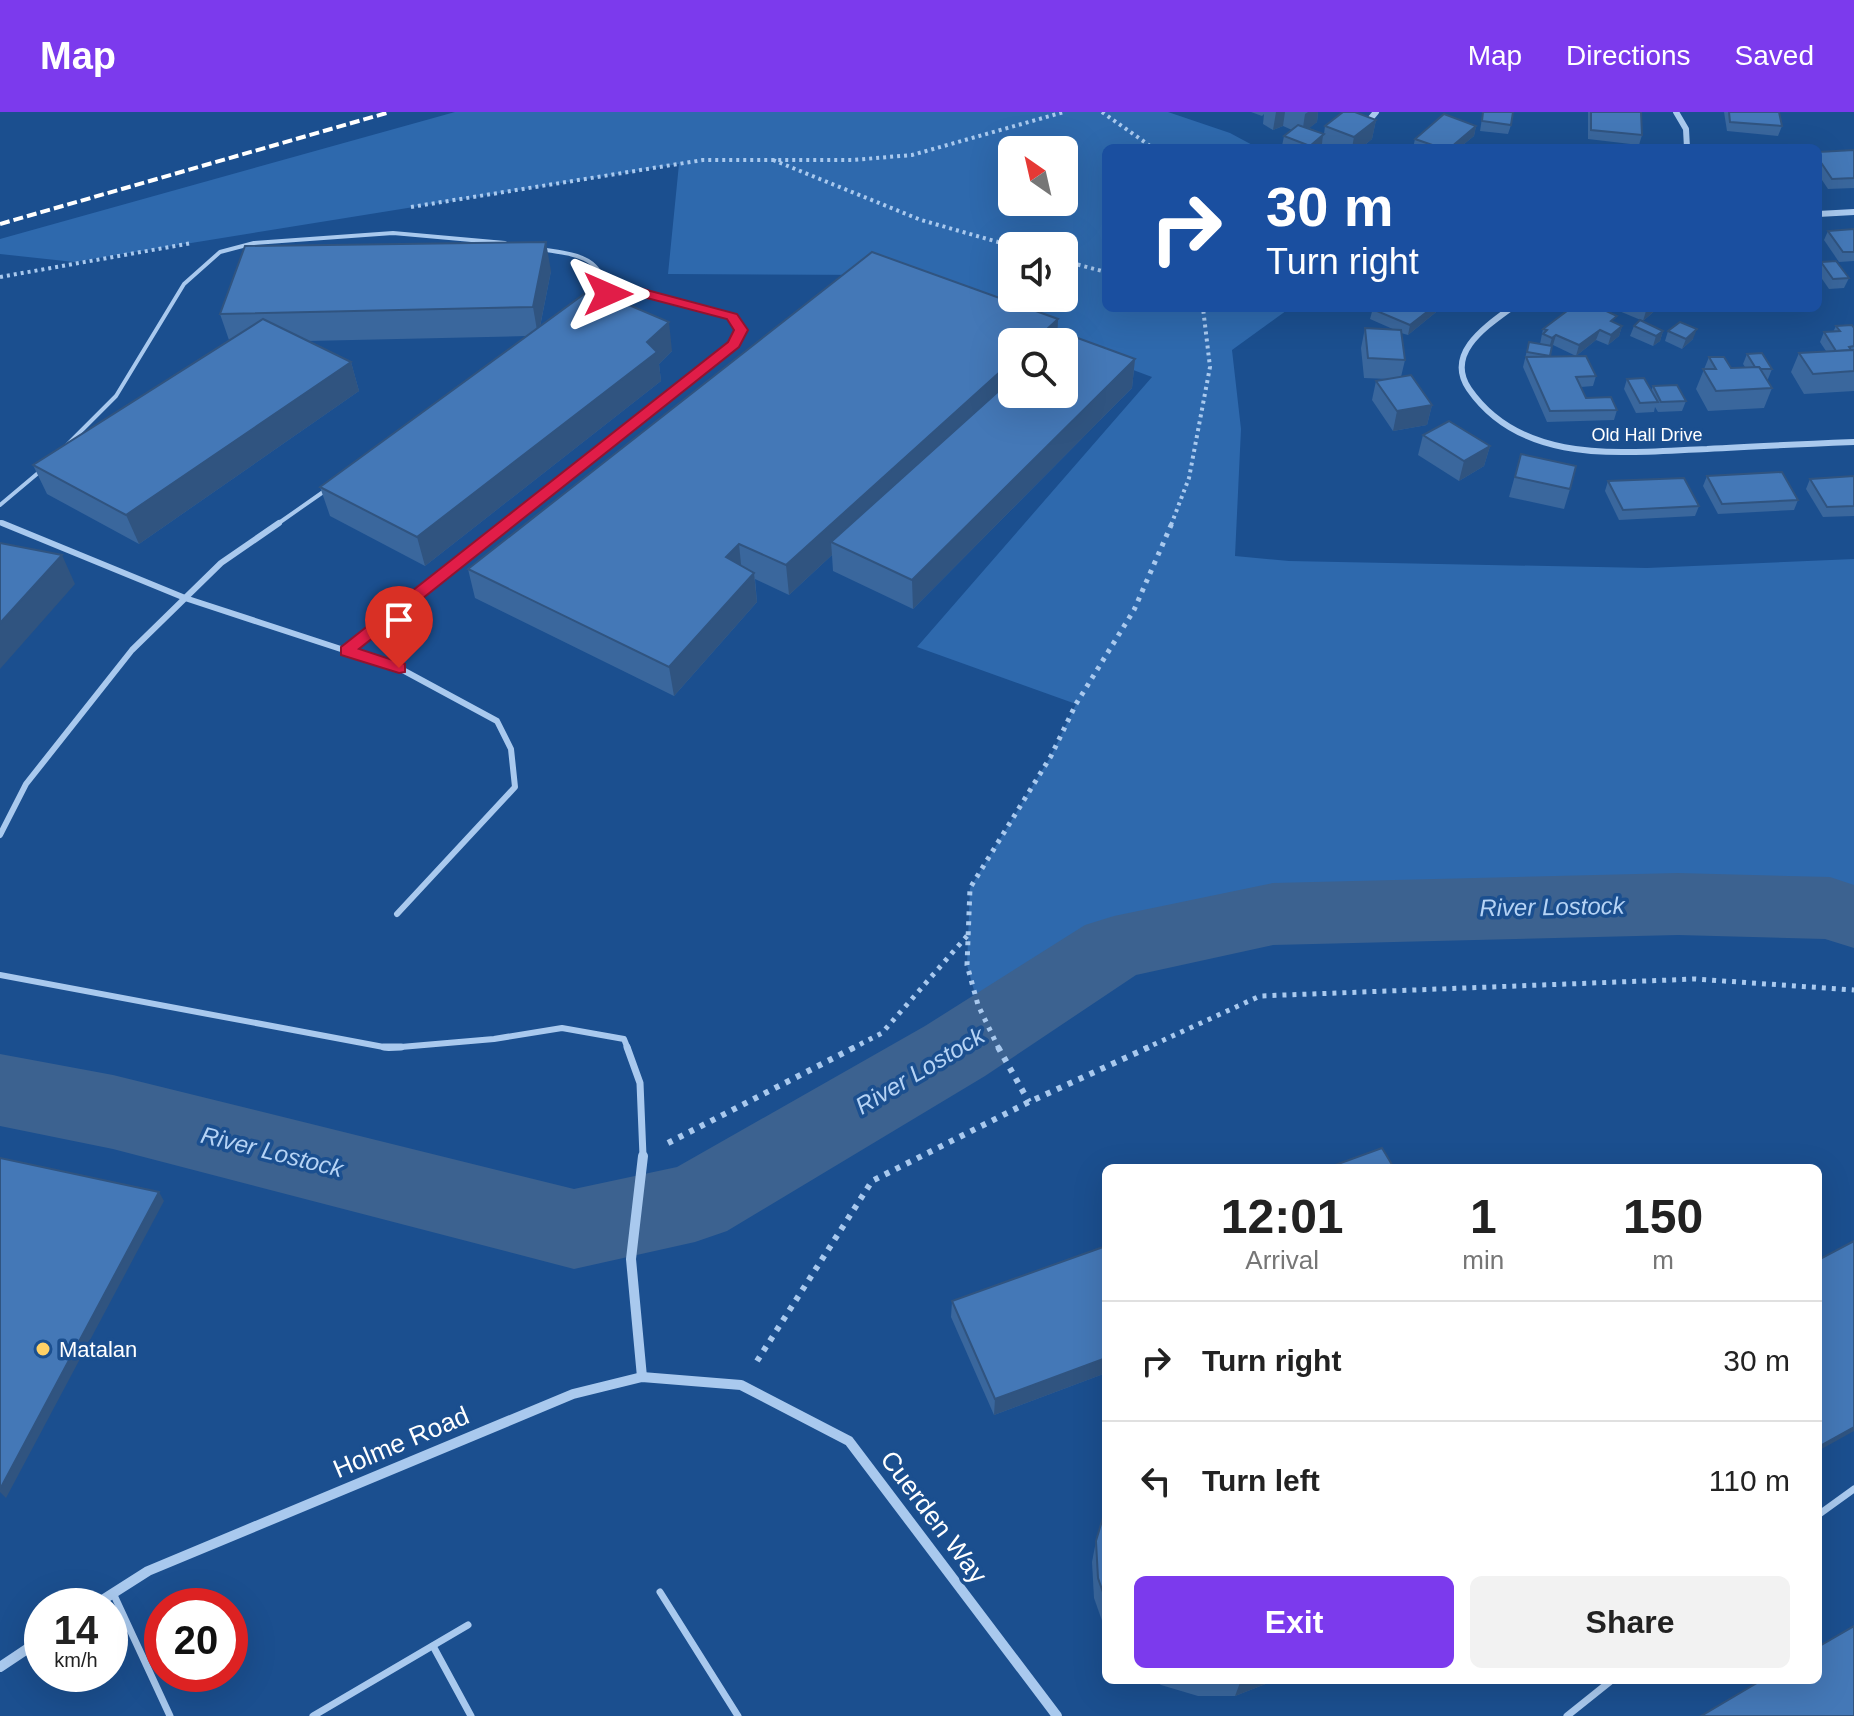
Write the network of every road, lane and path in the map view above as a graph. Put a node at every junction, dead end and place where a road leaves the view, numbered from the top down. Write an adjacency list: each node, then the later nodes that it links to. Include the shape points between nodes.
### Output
1 (1064, 112): 6 (path, via 912,155)
2 (1102, 112): 4 (path)
3 (1676, 112): 5 (street, via 1686,129)
4 (1147, 144)
5 (1687, 144)
6 (768, 158): 7 (path, via 703,160); 11 (path, via 921,220)
7 (400, 209)
8 (1854, 212): 9 (street)
9 (1822, 214)
10 (198, 242): 16 (path)
11 (998, 242)
12 (511, 244): 22 (lane, via 393,233 254,243 220,252 184,284 116,396)
13 (538, 249): 17 (lane, via 580,256 598,266)
14 (1078, 265): 15 (path)
15 (1102, 271)
16 (0, 277)
17 (608, 294): 18 (lane); 28 (lane, via 628,289 732,317 741,330 734,344)
18 (595, 303)
19 (1203, 312): 31 (path, via 1210,367 1189,478 1134,610 970,888)
20 (1506, 312): 21 (street, Old Hall Drive, via 1474,336 1460,358 1464,384 1489,413 1559,447 1614,453)
21 (1854, 442)
22 (63, 448)
23 (53, 459): 25 (lane)
24 (337, 482): 27 (lane, via 221,563)
25 (0, 505)
26 (0, 522): 27 (lane)
27 (185, 598): 28 (lane); 29 (lane, via 132,650 26,784)
28 (346, 651): 30 (lane, via 399,668 497,721 511,749 515,787)
29 (0, 835)
30 (397, 914)
31 (969, 934): 34 (path, via 967,965 978,1005); 35 (path, via 882,1033)
32 (0, 975): 35 (lane, via 389,1048 562,1028 624,1039 640,1083)
33 (1854, 990): 34 (path, via 1695,979 1260,996)
34 (1029, 1102): 37 (path, via 872,1181)
35 (643, 1156): 36 (street, via 631,1259)
36 (642, 1377): 37 (street, Holme Road); 40 (street, Holme Road, via 573,1394 148,1571)
37 (741, 1385): 52 (street, Cuerden Way, via 849,1441)
38 (1854, 1489): 39 (lane)
39 (1822, 1512)
40 (121, 1588)
41 (660, 1592): 51 (lane)
42 (128, 1625): 48 (lane)
43 (468, 1625): 44 (lane)
44 (433, 1646): 49 (lane); 50 (lane)
45 (24, 1651): 46 (street)
46 (0, 1667)
47 (1607, 1684): 53 (lane)
48 (170, 1716)
49 (313, 1716)
50 (471, 1716)
51 (738, 1716)
52 (1057, 1716)
53 (1567, 1716)

